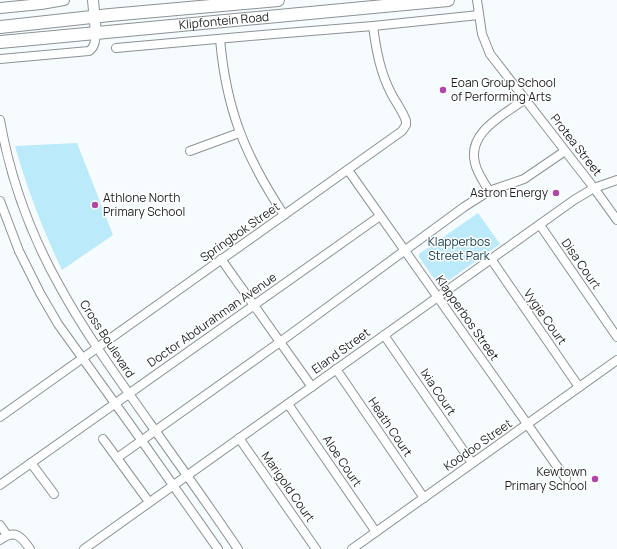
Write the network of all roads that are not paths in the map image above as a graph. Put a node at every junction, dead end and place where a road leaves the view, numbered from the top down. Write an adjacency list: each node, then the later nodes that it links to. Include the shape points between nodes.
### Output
1 (64, 0): 6 (street)
2 (93, 0): 9 (street)
3 (278, 0): 9 (main road, Klipfontein Road)
4 (448, 0): 12 (main road, Klipfontein Road)
5 (477, 0): 8 (street, Protea Street)
6 (12, 3): 7 (street)
7 (0, 8)
8 (480, 15): 10 (street); 17 (street, Protea Street, via 486,46)
9 (94, 17): 11 (main road, Klipfontein Road); 12 (street)
10 (373, 26): 13 (street); 22 (street, Springbok Street, via 385,79 406,125 399,135)
11 (0, 27)
12 (96, 33): 14 (main road, Klipfontein Road); 16 (street, via 95,43 89,51)
13 (220, 38): 15 (street); 19 (street, via 226,83)
14 (0, 42)
15 (116, 48)
16 (2, 60)
17 (525, 99): 21 (street, Protea Street); 25 (street, via 483,130 477,139 473,156)
18 (0, 120): 39 (street, Cross Boulevard, via 26,215 58,284)
19 (239, 133): 20 (street); 27 (street, via 255,167)
20 (190, 151)
21 (565, 151): 24 (street, Protea Street); 25 (street, via 524,179)
22 (348, 170): 27 (street, Springbok Street); 28 (street, Klapperbos Street)
23 (617, 180): 24 (street, Eland Street)
24 (594, 188): 29 (street, Protea Street); 30 (street, Eland Street)
25 (489, 191): 31 (street)
26 (0, 201): 40 (street, via 15,242 40,293 58,324)
27 (284, 215): 32 (street, Springbok Street)
28 (380, 216): 31 (street, Klapperbos Street); 35 (street, Doctor Abdurahman Avenue)
29 (617, 220)
30 (540, 225): 33 (street, Eland Street); 37 (street, Disa Court)
31 (406, 251): 34 (street, Klapperbos Street); 38 (street)
32 (221, 260): 35 (street); 39 (street, Springbok Street)
33 (491, 260): 34 (street, Eland Street); 44 (street, Vygie Court)
34 (438, 297): 36 (street, Eland Street); 49 (street, Klapperbos Street)
35 (254, 304): 38 (street); 45 (street, Doctor Abdurahman Avenue)
36 (384, 335): 42 (street, Eland Street); 56 (street, Ixia Court)
37 (617, 337)
38 (280, 342): 43 (street); 50 (street)
39 (98, 348): 40 (street, Springbok Street); 45 (street, Cross Boulevard)
40 (83, 358): 46 (street); 48 (street, Springbok Street)
41 (617, 360): 44 (street, Koodoo Street)
42 (336, 369): 43 (street, Eland Street); 62 (street, Heath Court)
43 (312, 386): 47 (street, Eland Street)
44 (579, 387): 49 (street, Koodoo Street)
45 (129, 394): 46 (street, Doctor Abdurahman Avenue); 50 (street, Cross Boulevard)
46 (115, 403): 53 (street); 55 (street, Doctor Abdurahman Avenue)
47 (288, 404): 51 (street, Eland Street); 65 (street, Aloe Court)
48 (0, 417)
49 (527, 425): 56 (street, Koodoo Street); 58 (street, Klapperbos Street)
50 (156, 431): 53 (street); 57 (street, Cross Boulevard)
51 (239, 438): 57 (street, Eland Street); 72 (street, Marigold Court)
52 (103, 439): 54 (street)
53 (142, 441): 54 (street); 60 (street)
54 (117, 458): 63 (street)
55 (31, 463): 59 (street, Doctor Abdurahman Avenue); 61 (street)
56 (472, 464): 62 (street, Koodoo Street)
57 (187, 475): 60 (street, Eland Street); 71 (street, Cross Boulevard)
58 (566, 478)
59 (0, 485)
60 (173, 485): 63 (street, Eland Street); 70 (street)
61 (54, 494)
62 (424, 498): 65 (street, Koodoo Street)
63 (149, 502): 67 (street, Eland Street)
64 (0, 525): 66 (street)
65 (376, 532): 73 (street, Koodoo Street)
66 (3, 537): 68 (street, via 19,536)
67 (96, 546): 69 (street, Eland Street)
68 (30, 549)
69 (84, 549)
70 (218, 549)
71 (238, 549)
72 (316, 549)
73 (352, 549)

